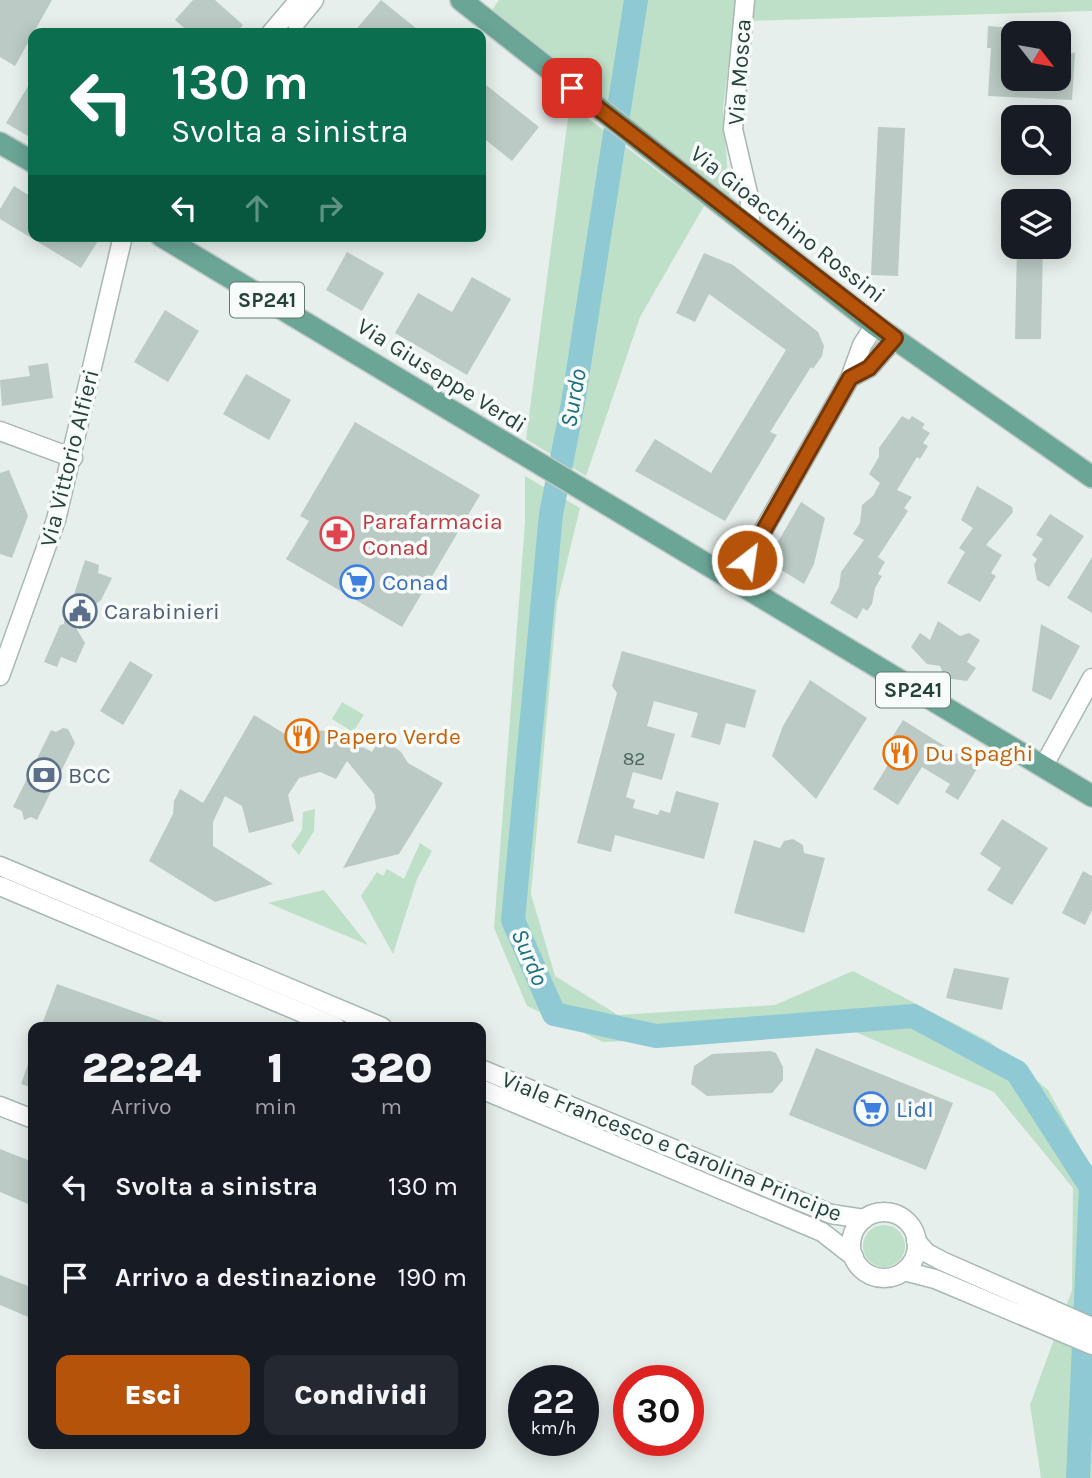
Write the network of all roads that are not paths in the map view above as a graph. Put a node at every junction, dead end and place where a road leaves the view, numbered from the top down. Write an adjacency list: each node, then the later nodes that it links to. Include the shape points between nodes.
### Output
1 (299, 0): 5 (street)
2 (314, 0): 6 (street)
3 (462, 0): 9 (main road, Via Gioacchino Rossini)
4 (745, 0): 9 (street, Via Mosca, via 733,129 750,202)
5 (275, 28)
6 (291, 28)
7 (0, 143): 8 (main road)
8 (28, 159)
9 (750, 227): 12 (main road, Via Gioacchino Rossini)
10 (121, 242): 16 (street, Via Vittorio Alfieri)
11 (170, 242): 18 (main road, Via Giuseppe Verdi / SP241)
12 (875, 325): 13 (main road, Via Gioacchino Rossini); 14 (street)
13 (895, 338): 14 (street, via 869,368); 17 (main road, Via Gioacchino Rossini)
14 (850, 378): 18 (street)
15 (0, 431): 16 (street)
16 (73, 457): 19 (street, Via Vittorio Alfieri, via 32,594)
17 (1092, 477)
18 (734, 582): 21 (main road, Via Giuseppe Verdi / SP241)
19 (0, 676)
20 (1092, 678): 21 (street)
21 (1043, 767): 22 (main road, Via Giuseppe Verdi / SP241)
22 (1092, 796)
23 (0, 866): 26 (street)
24 (0, 886): 25 (street)
25 (324, 1022)
26 (370, 1022)
27 (486, 1071): 31 (street, Viale Francesco e Carolina Principe, via 831,1214)
28 (486, 1090): 33 (street, Viale Francesco e Carolina Principe, via 822,1232)
29 (0, 1106): 30 (street)
30 (28, 1117)
31 (864, 1219): 32 (street, Viale Francesco e Carolina Principe, via 880,1212 897,1214 910,1225); 33 (street, Viale Francesco e Carolina Principe, via 854,1232)
32 (916, 1241): 34 (street, via 914,1258); 35 (street, Viale Francesco e Carolina Principe, via 927,1253)
33 (854, 1257): 34 (street, Viale Francesco e Carolina Principe, via 871,1275 888,1277)
34 (904, 1271): 35 (street, Viale Francesco e Carolina Principe)
35 (1055, 1320): 36 (street, Viale Francesco e Carolina Principe); 37 (street, Viale Francesco e Carolina Principe)
36 (1092, 1327)
37 (1092, 1345)

